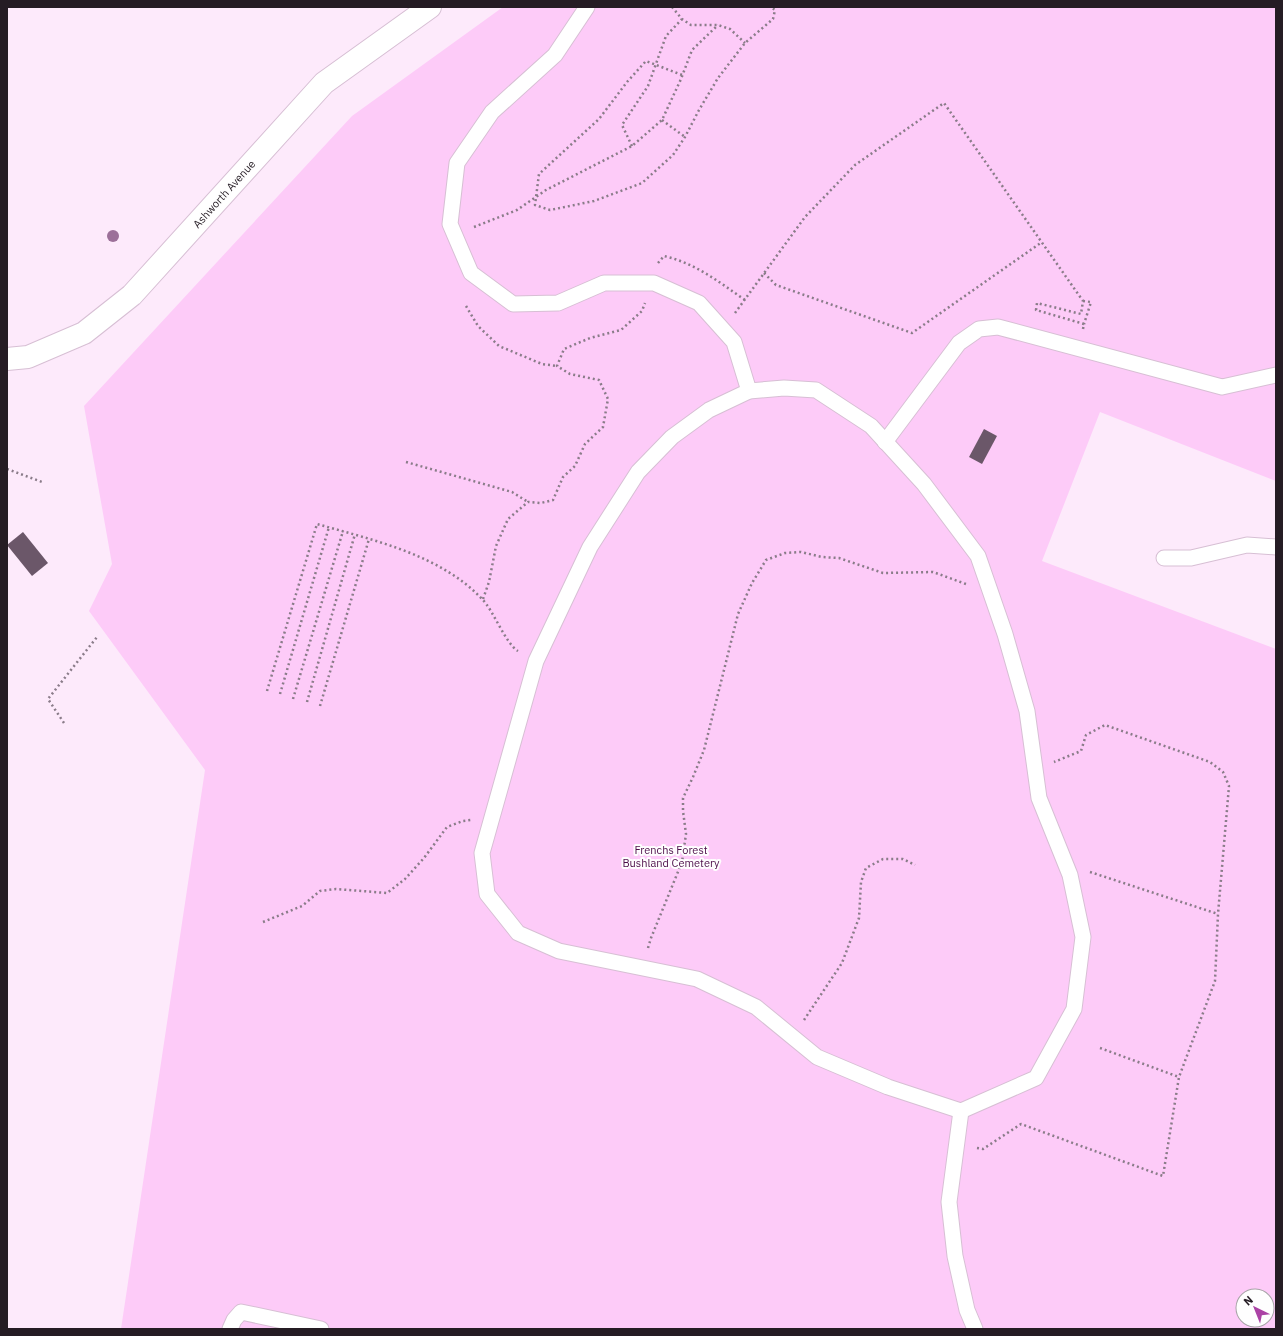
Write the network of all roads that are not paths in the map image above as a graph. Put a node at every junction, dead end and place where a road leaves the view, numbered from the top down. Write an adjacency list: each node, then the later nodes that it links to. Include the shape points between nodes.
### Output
1 (430, 7): 3 (street, Ashworth Avenue, via 324,83 132,295 84,333 28,357)
2 (587, 7): 5 (lane, via 555,55 492,112 458,163 450,224 471,273 513,304 558,303 604,283 654,283 699,303 734,342)
3 (7, 358)
4 (1276, 375): 6 (lane, via 1222,387 998,327 979,329 959,342)
5 (749, 391): 6 (lane, via 784,388 816,390 870,426); 9 (lane, via 709,410 672,437 638,472 590,547 536,661 482,853 487,894 518,933 559,951 697,979 756,1007 817,1057 888,1087)
6 (885, 442): 9 (lane, via 924,484 978,556 1005,634 1027,711 1039,798 1070,875 1082,937 1074,1009 1036,1078)
7 (1276, 547): 8 (lane, via 1247,545 1191,558)
8 (1164, 558)
9 (961, 1111): 13 (lane, via 949,1202 957,1264 967,1310)
10 (286, 1325): 11 (lane, via 241,1312); 12 (lane)
11 (230, 1329)
12 (321, 1329)
13 (976, 1329)

